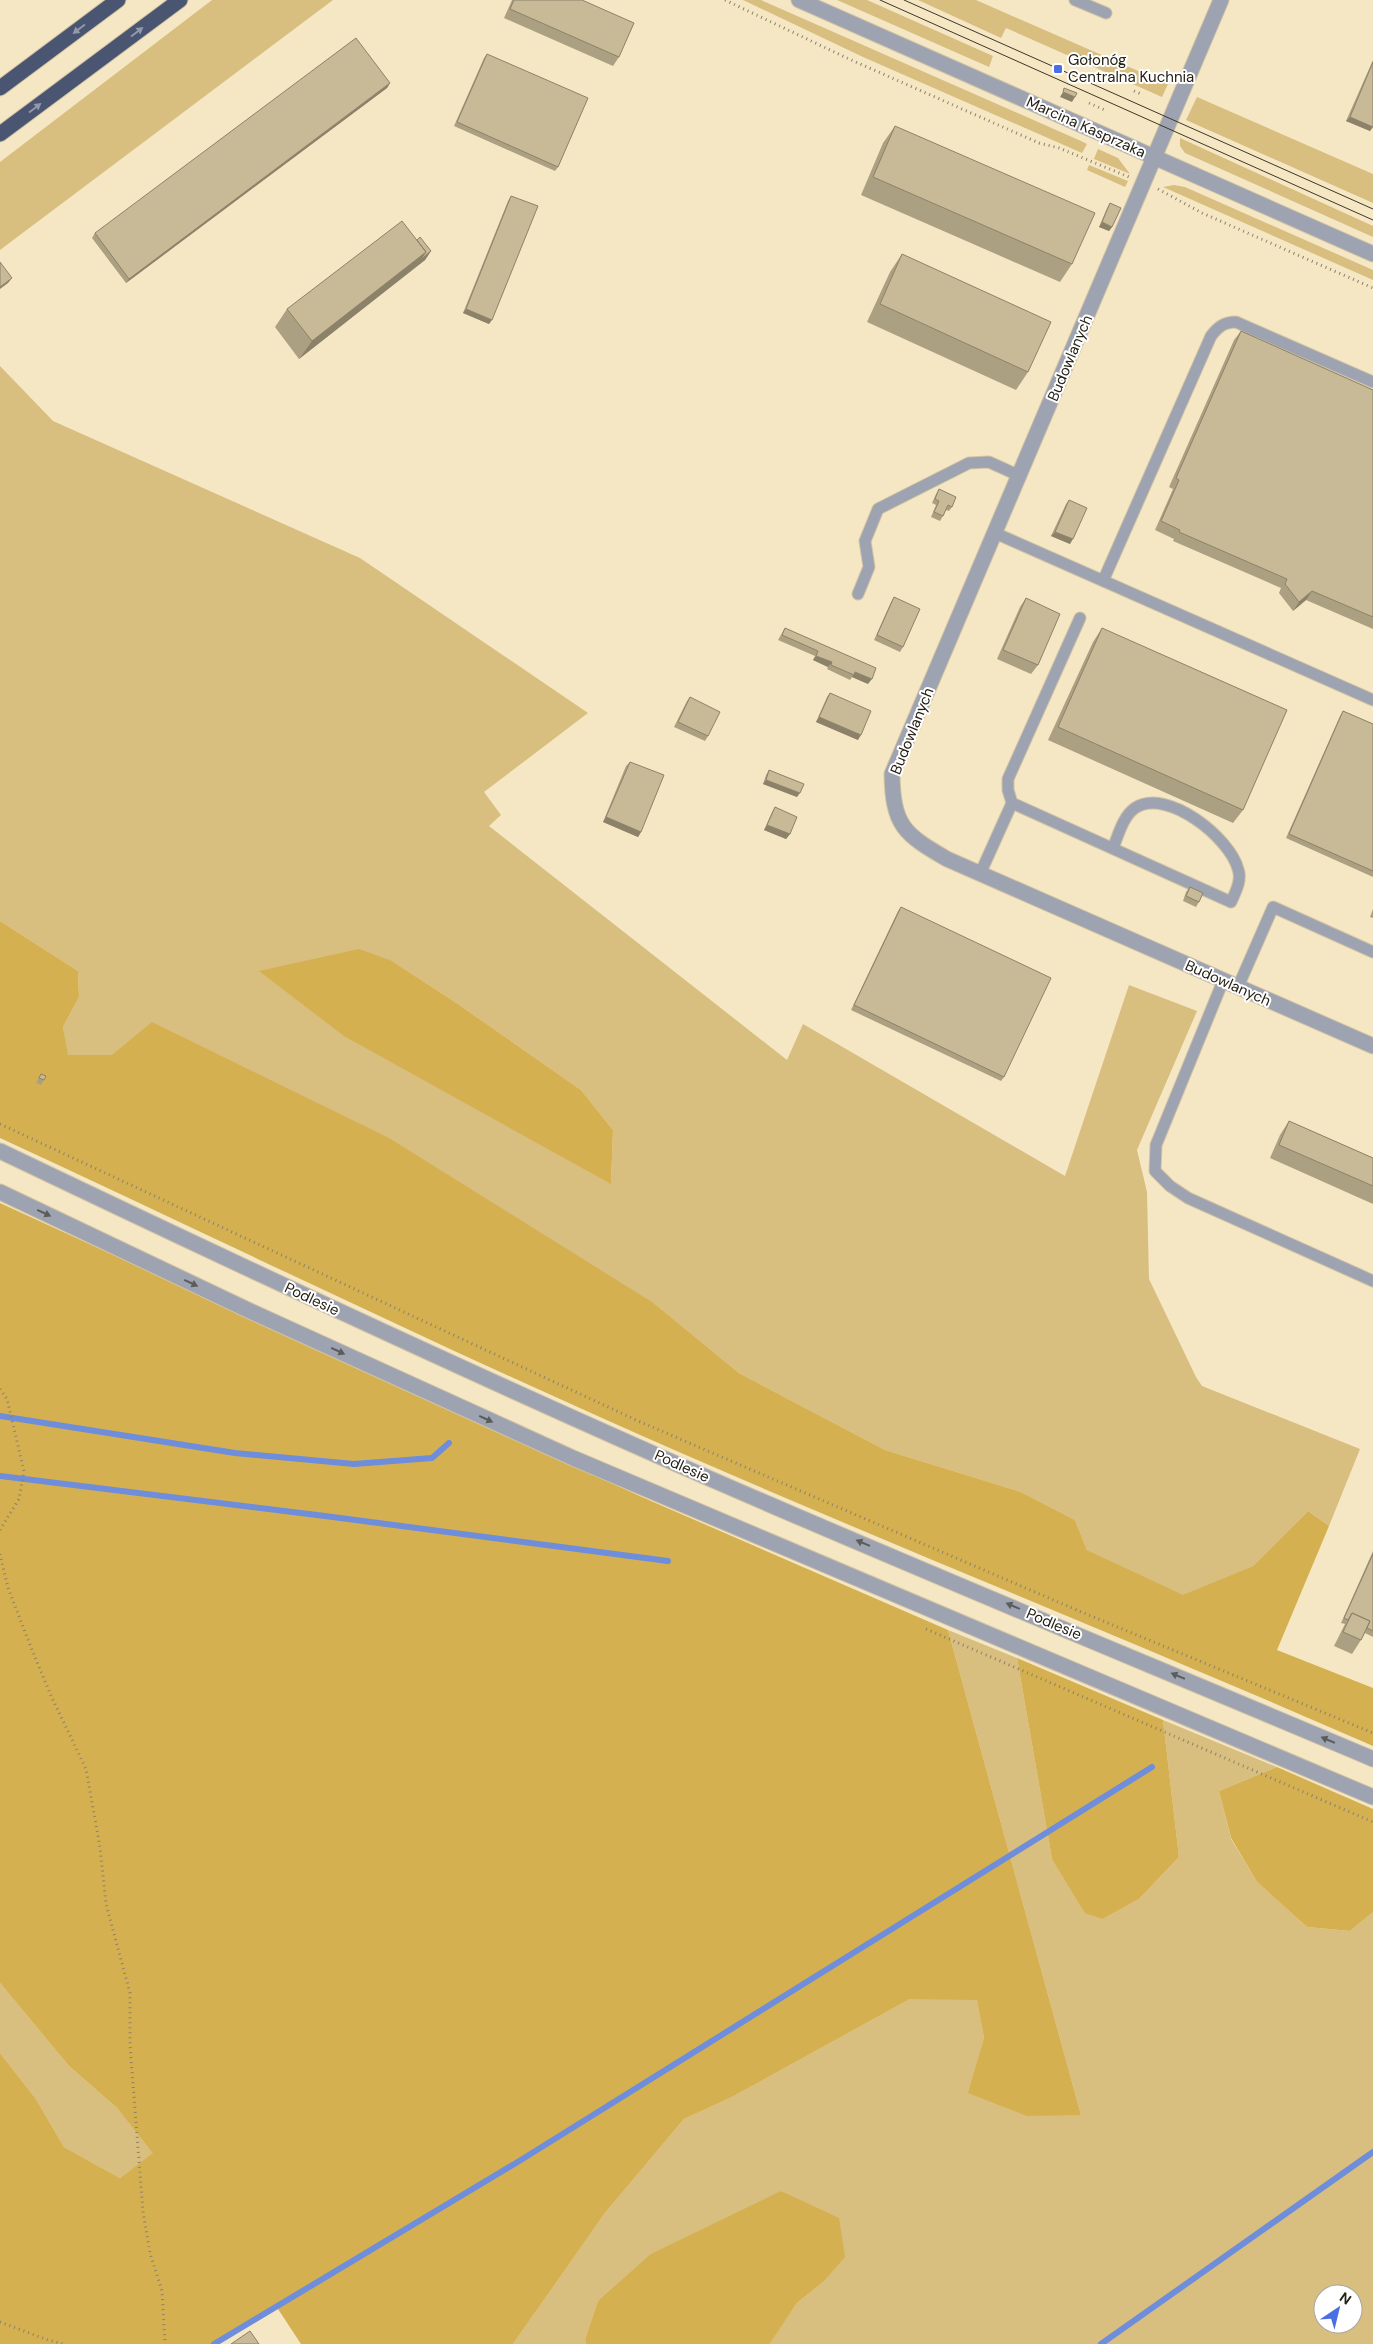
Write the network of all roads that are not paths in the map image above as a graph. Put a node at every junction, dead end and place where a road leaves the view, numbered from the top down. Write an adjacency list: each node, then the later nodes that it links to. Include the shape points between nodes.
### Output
1 (118, 0): 7 (highway, one-way to 7)
2 (180, 0): 8 (highway, one-way to 2)
3 (799, 0): 9 (street, Marcina Kasprzaka)
4 (1075, 0): 6 (lane)
5 (1221, 0): 9 (street, Budowlanych)
6 (1106, 13)
7 (0, 88)
8 (0, 134)
9 (1156, 157): 10 (street, Marcina Kasprzaka); 12 (street, Budowlanych)
10 (1373, 254)
11 (1373, 382): 14 (lane, via 1236,322 1226,322 1217,328)
12 (1020, 476): 13 (street, Budowlanych); 15 (lane, via 989,462 969,463 878,510 865,541 869,567)
13 (995, 533): 14 (lane); 20 (street, Budowlanych, via 892,774 892,800 901,825 916,842)
14 (1103, 581): 17 (lane)
15 (858, 594)
16 (1080, 618): 18 (lane, via 1008,779)
17 (1373, 700)
18 (1012, 803): 19 (lane); 20 (lane)
19 (1113, 848): 19 (lane, via 1125,820 1135,808 1161,805 1195,818 1213,832 1233,857 1239,870 1239,883 1231,902)
20 (980, 874): 22 (street, Budowlanych)
21 (1373, 952): 23 (lane, via 1273,907)
22 (1222, 981): 23 (street, Budowlanych); 27 (lane, via 1156,1145 1155,1171 1188,1198)
23 (1238, 987): 24 (street, Budowlanych)
24 (1373, 1046)
25 (0, 1151): 28 (street, Podlesie, one-way to 25, via 572,1418)
26 (0, 1192): 29 (street, one-way to 29, via 572,1458)
27 (1373, 1281)
28 (1373, 1759)
29 (1373, 1796)

